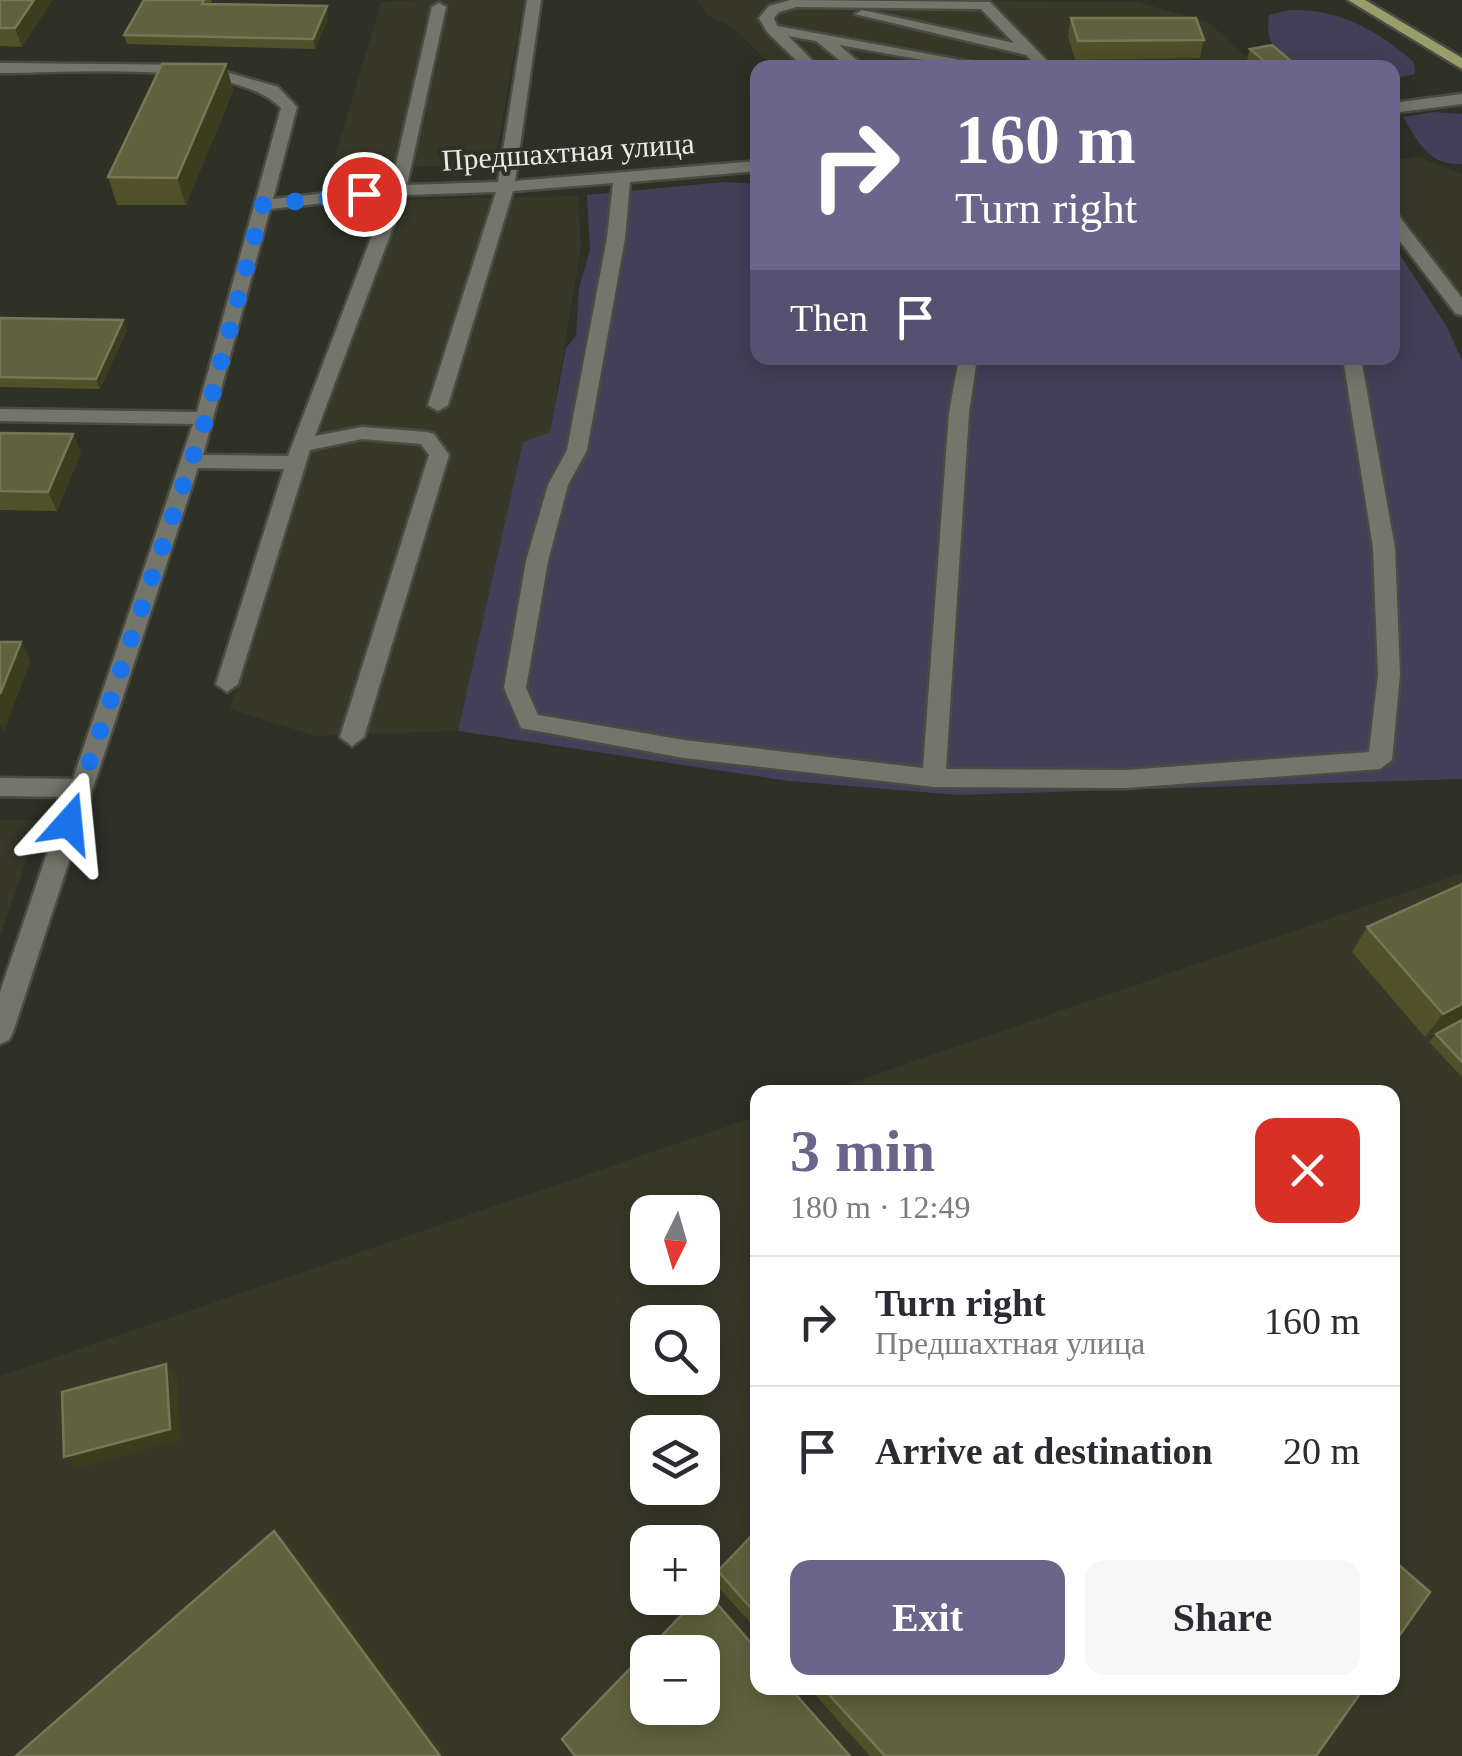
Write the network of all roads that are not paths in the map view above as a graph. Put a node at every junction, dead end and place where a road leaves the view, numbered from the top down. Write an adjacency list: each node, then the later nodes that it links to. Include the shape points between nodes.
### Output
1 (534, 0): 19 (street)
2 (1355, 0): 13 (main road)
3 (813, 2): 4 (street); 6 (street, via 774,9 766,18); 8 (street)
4 (982, 2): 8 (street)
5 (439, 7): 20 (street)
6 (772, 30): 7 (street); 9 (street)
7 (819, 37): 10 (street); 11 (street)
8 (1034, 53): 12 (street)
9 (804, 60)
10 (849, 60)
11 (951, 60)
12 (1040, 60)
13 (1462, 64)
14 (0, 68): 21 (street, via 202,70 273,90 288,106)
15 (1462, 99): 16 (street)
16 (1400, 107)
17 (750, 167): 18 (street, Предшахтная улица)
18 (622, 176): 19 (street, Предшахтная улица); 33 (street, via 578,450 552,504 518,670 515,688 528,722 684,750)
19 (506, 187): 20 (street, Предшахтная улица); 26 (street)
20 (398, 190): 21 (street, Предшахтная улица); 29 (street)
21 (263, 205): 28 (street)
22 (1400, 229): 23 (street)
23 (1462, 310)
24 (967, 365): 33 (street)
25 (1353, 365): 33 (street, via 1384,548 1389,675 1380,760 1126,779)
26 (438, 405)
27 (0, 415): 28 (street)
28 (206, 418): 30 (street)
29 (300, 454): 30 (street); 31 (street); 32 (street, via 362,433 427,438 439,455)
30 (192, 461): 35 (street)
31 (227, 684)
32 (352, 737)
33 (934, 778)
34 (0, 787): 35 (street)
35 (80, 788): 36 (street)
36 (0, 1032)

